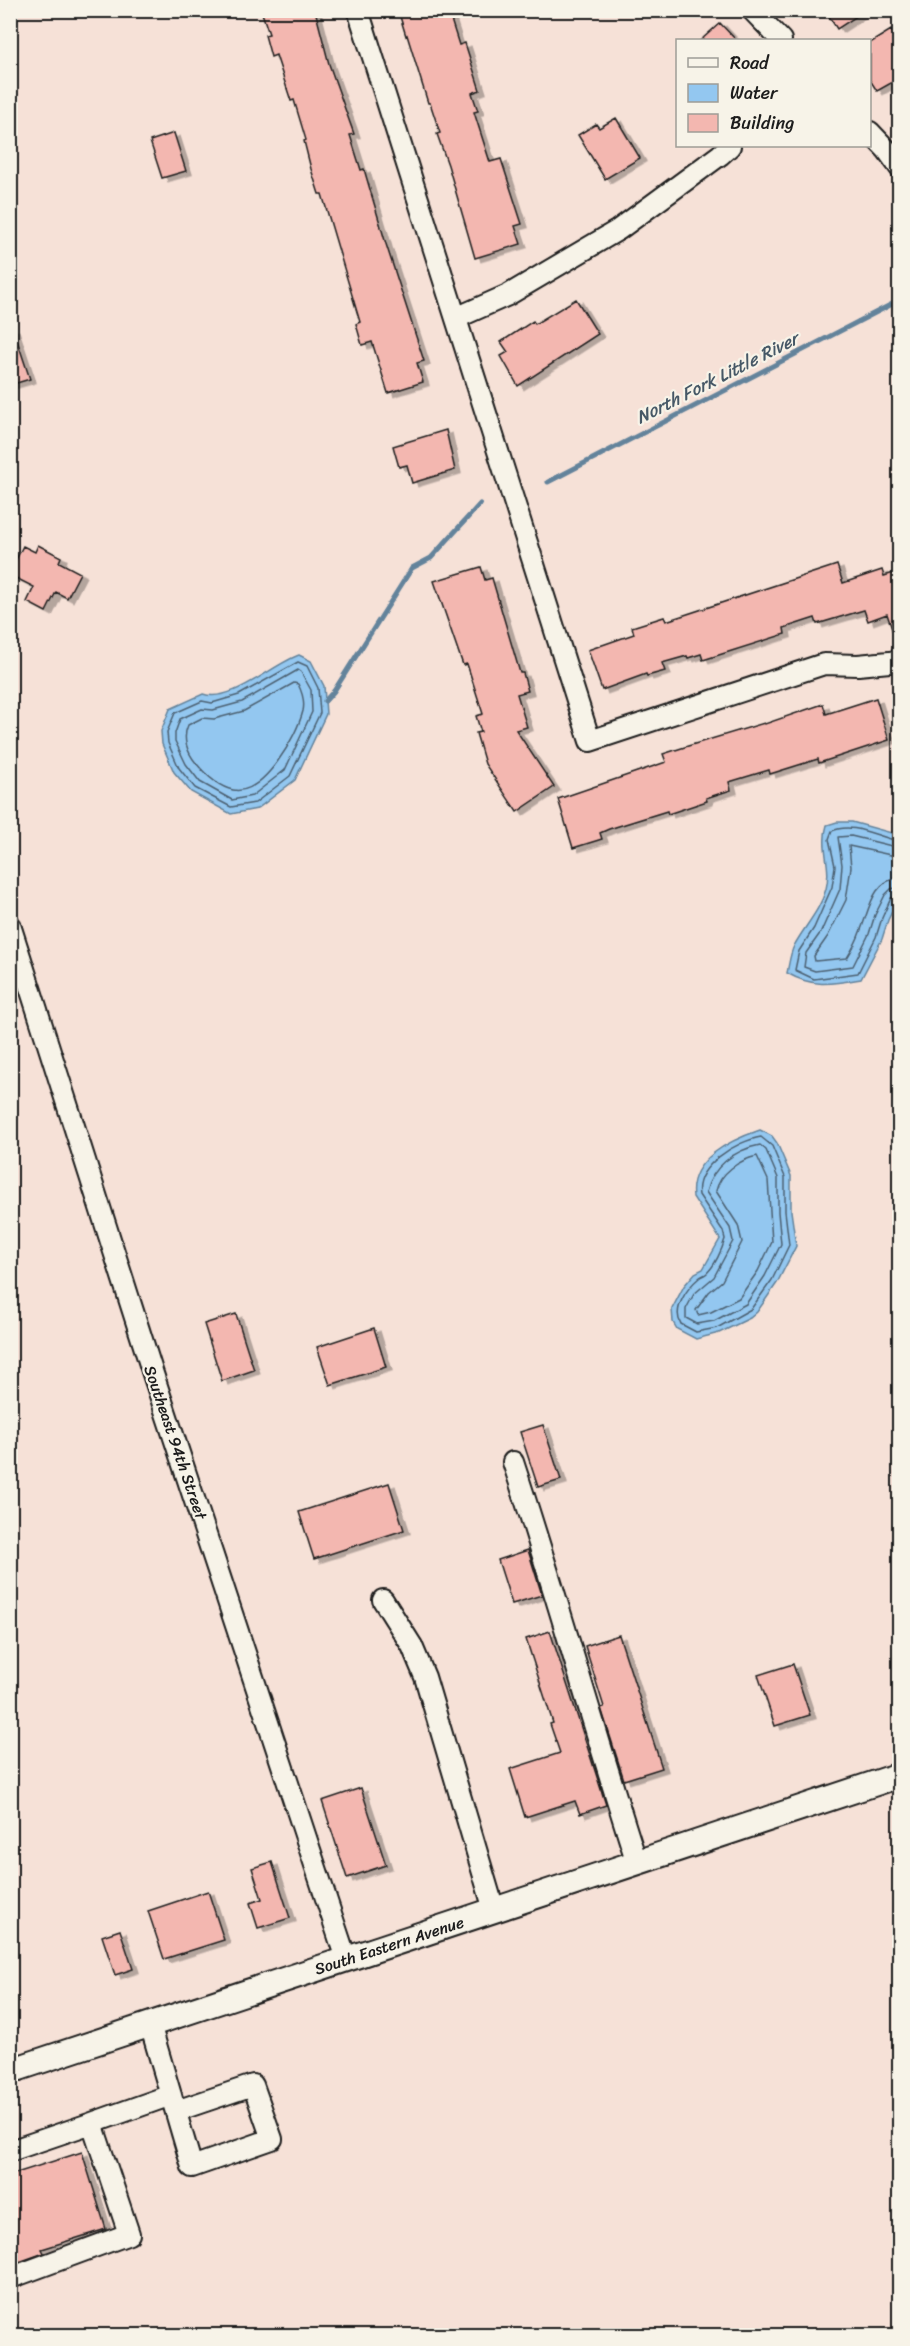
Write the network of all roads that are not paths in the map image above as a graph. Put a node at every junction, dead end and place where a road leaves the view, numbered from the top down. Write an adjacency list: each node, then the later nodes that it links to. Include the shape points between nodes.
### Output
1 (358, 10): 8 (street)
2 (752, 10): 3 (street)
3 (780, 39)
4 (871, 133): 5 (street)
5 (893, 145): 7 (street)
6 (729, 147): 8 (street, via 618,230 508,295)
7 (900, 168)
8 (456, 318): 9 (street, via 590,741 824,664)
9 (900, 661)
10 (10, 925): 16 (street, Southeast 94th Street)
11 (513, 1462): 14 (street)
12 (383, 1600): 15 (street, via 412,1646 425,1677)
13 (900, 1775): 14 (main road, South Eastern Avenue)
14 (637, 1863): 15 (main road, South Eastern Avenue)
15 (494, 1910): 16 (main road, South Eastern Avenue)
16 (346, 1959): 17 (main road, South Eastern Avenue)
17 (150, 2024): 18 (main road, South Eastern Avenue); 19 (street)
18 (10, 2071)
19 (173, 2103): 19 (street, via 192,2167 272,2139 254,2085); 20 (street)
20 (92, 2124): 21 (street); 22 (street, via 129,2234)
21 (10, 2151)
22 (10, 2278)

